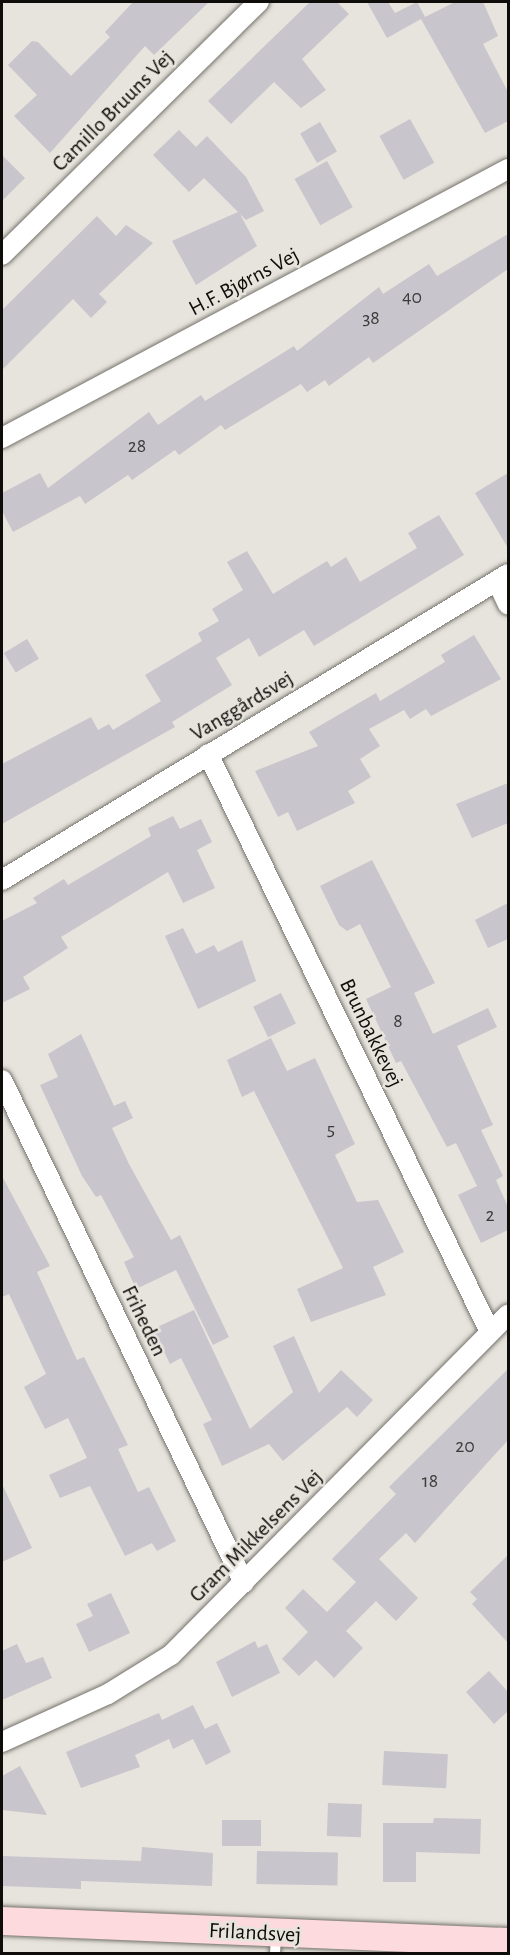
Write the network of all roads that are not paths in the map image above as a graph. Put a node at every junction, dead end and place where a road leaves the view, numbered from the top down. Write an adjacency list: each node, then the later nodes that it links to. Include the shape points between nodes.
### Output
1 (259, 2): 3 (street, Camillo Bruuns Vej)
2 (508, 169): 4 (street, H.F. Bjørns Vej)
3 (2, 255)
4 (2, 438)
5 (503, 577): 6 (street); 7 (street, Vanggårdsvej)
6 (508, 605)
7 (208, 754): 8 (street, Vanggårdsvej); 11 (street, Brunbakkevej)
8 (2, 880)
9 (2, 1080): 12 (street, Friheden)
10 (508, 1314): 11 (street, Gram Mikkelsens Vej)
11 (490, 1332): 12 (street, Gram Mikkelsens Vej)
12 (244, 1583): 13 (street, Gram Mikkelsens Vej, via 171,1655 108,1694)
13 (2, 1742)
14 (2, 1921): 16 (street, Frilandsvej)
15 (508, 1942): 17 (street, Frilandsvej)
16 (275, 1944): 17 (street, Frilandsvej)
17 (420, 1947)

